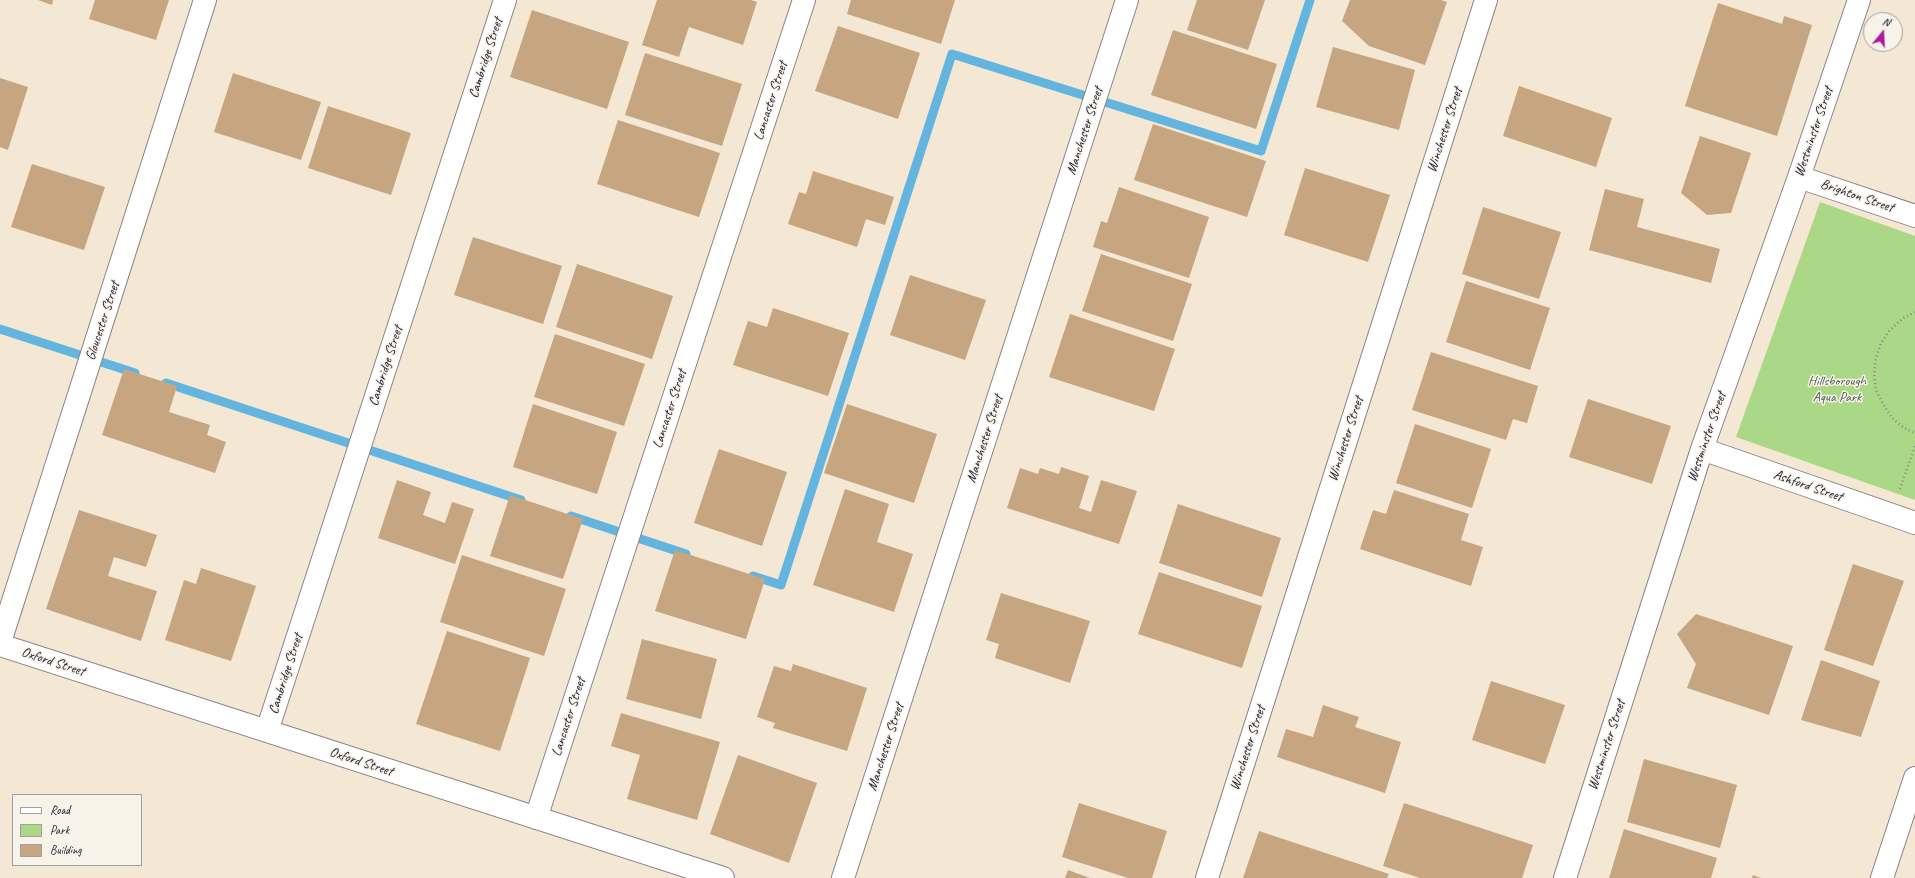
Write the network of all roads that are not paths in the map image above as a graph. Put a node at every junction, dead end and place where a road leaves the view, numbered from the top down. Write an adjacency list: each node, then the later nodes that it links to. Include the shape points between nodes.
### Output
1 (205, 0): 11 (street, Gloucester Street)
2 (505, 0): 12 (street, Cambridge Street)
3 (804, 0): 14 (street, Lancaster Street)
4 (1127, 0): 16 (street, Manchester Street)
5 (1486, 0): 17 (street, Winchester Street)
6 (1859, 0): 7 (street, Westminster Street)
7 (1799, 177): 8 (street, Brighton Street); 9 (street, Westminster Street)
8 (1915, 216)
9 (1702, 449): 10 (street, Ashford Street); 18 (street, Westminster Street)
10 (1915, 523)
11 (0, 644): 12 (street, Oxford Street)
12 (267, 731): 14 (street, Oxford Street)
13 (1915, 778): 19 (street)
14 (536, 818): 15 (street, Oxford Street)
15 (723, 878)
16 (843, 878)
17 (1207, 878)
18 (1565, 878)
19 (1882, 878)

